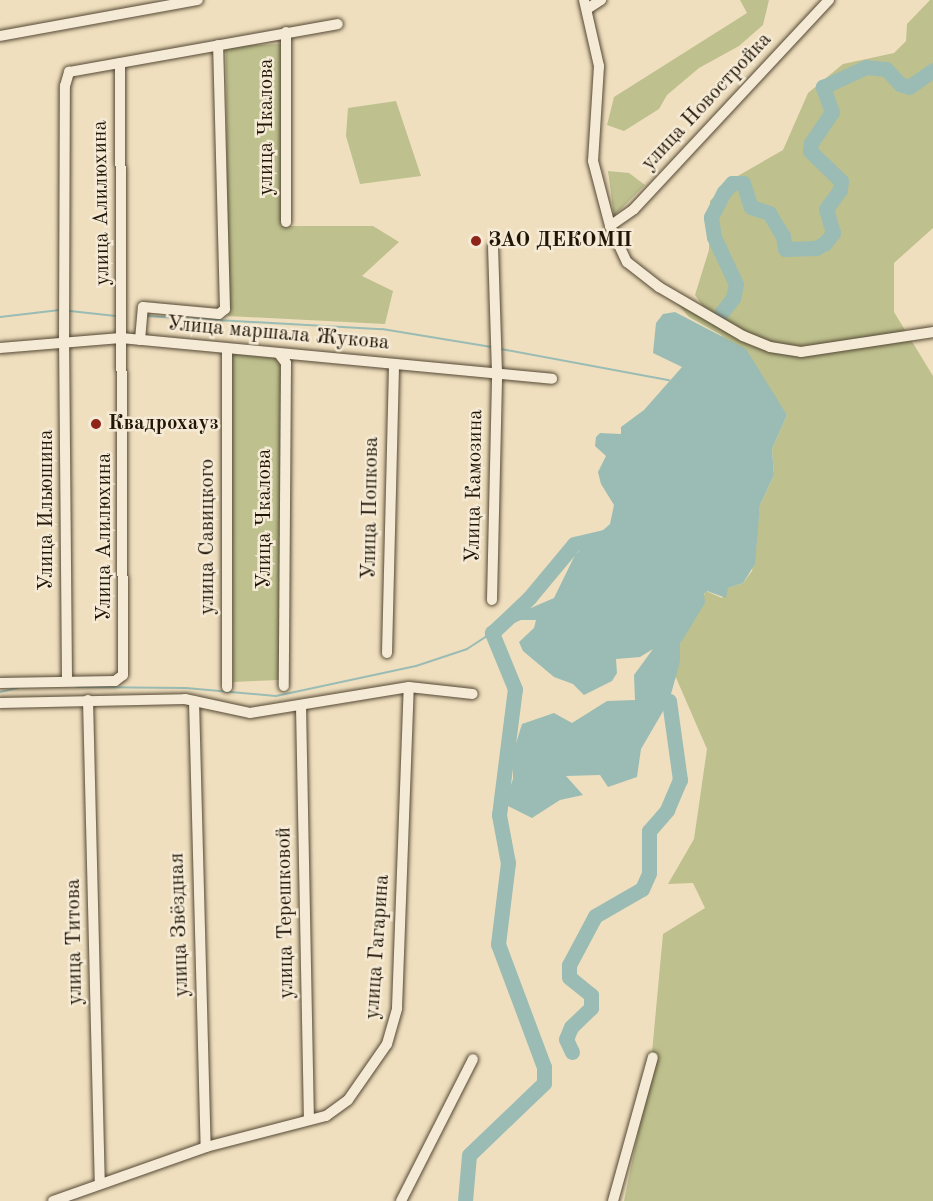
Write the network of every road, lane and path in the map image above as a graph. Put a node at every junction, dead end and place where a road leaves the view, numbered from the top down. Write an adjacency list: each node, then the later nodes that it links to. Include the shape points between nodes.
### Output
1 (198, 0): 7 (street)
2 (601, 0): 4 (street)
3 (829, 0): 11 (street, улица Новостройка, via 634,208)
4 (585, 4): 11 (street, via 599,66 593,160)
5 (338, 24): 6 (street)
6 (286, 32): 8 (street); 10 (street, улица Чкалова)
7 (0, 36)
8 (218, 45): 9 (street); 15 (street, via 222,311 143,307)
9 (120, 63): 14 (street, улица Алилюхина); 16 (street, Улица Ильюшина, via 69,72 65,86)
10 (286, 222)
11 (610, 226): 13 (street, via 627,262 705,314 770,347 801,352)
12 (493, 247): 21 (street, Улица Камозина)
13 (933, 332)
14 (122, 340): 15 (street, Улица маршала Жукова); 16 (street, Улица маршала Жукова); 25 (street, Улица Алилюхина, via 123,675 115,681)
15 (140, 340): 18 (street, Улица маршала Жукова)
16 (64, 341): 17 (street, Улица маршала Жукова); 25 (street, Улица Ильюшина)
17 (0, 348)
18 (227, 350): 19 (street, Улица маршала Жукова); 28 (street, улица Савицкого)
19 (280, 355): 20 (street, Улица маршала Жукова); 27 (street, Улица Чкалова, via 286,363)
20 (394, 365): 21 (street, Улица маршала Жукова); 24 (street, Улица Попкова)
21 (497, 373): 22 (street, Улица маршала Жукова); 23 (street, Улица Камозина)
22 (552, 379)
23 (492, 600)
24 (387, 653)
25 (67, 679): 26 (street)
26 (0, 683)
27 (284, 686)
28 (227, 687)
29 (409, 687): 30 (street); 34 (street); 37 (street, улица Гагарина, via 394,1018 387,1044 348,1100 326,1116)
30 (473, 694)
31 (88, 700): 32 (street); 33 (street); 39 (street, улица Титова)
32 (194, 701): 34 (street, via 250,713); 38 (street, улица Звёздная)
33 (0, 702)
34 (301, 706): 37 (street, улица Терешковой)
35 (653, 1057): 42 (street)
36 (472, 1059): 41 (street)
37 (309, 1120): 38 (street, улица Гагарина)
38 (206, 1147): 39 (street, улица Гагарина)
39 (100, 1183): 40 (street, улица Гагарина)
40 (52, 1201)
41 (401, 1201)
42 (613, 1201)

